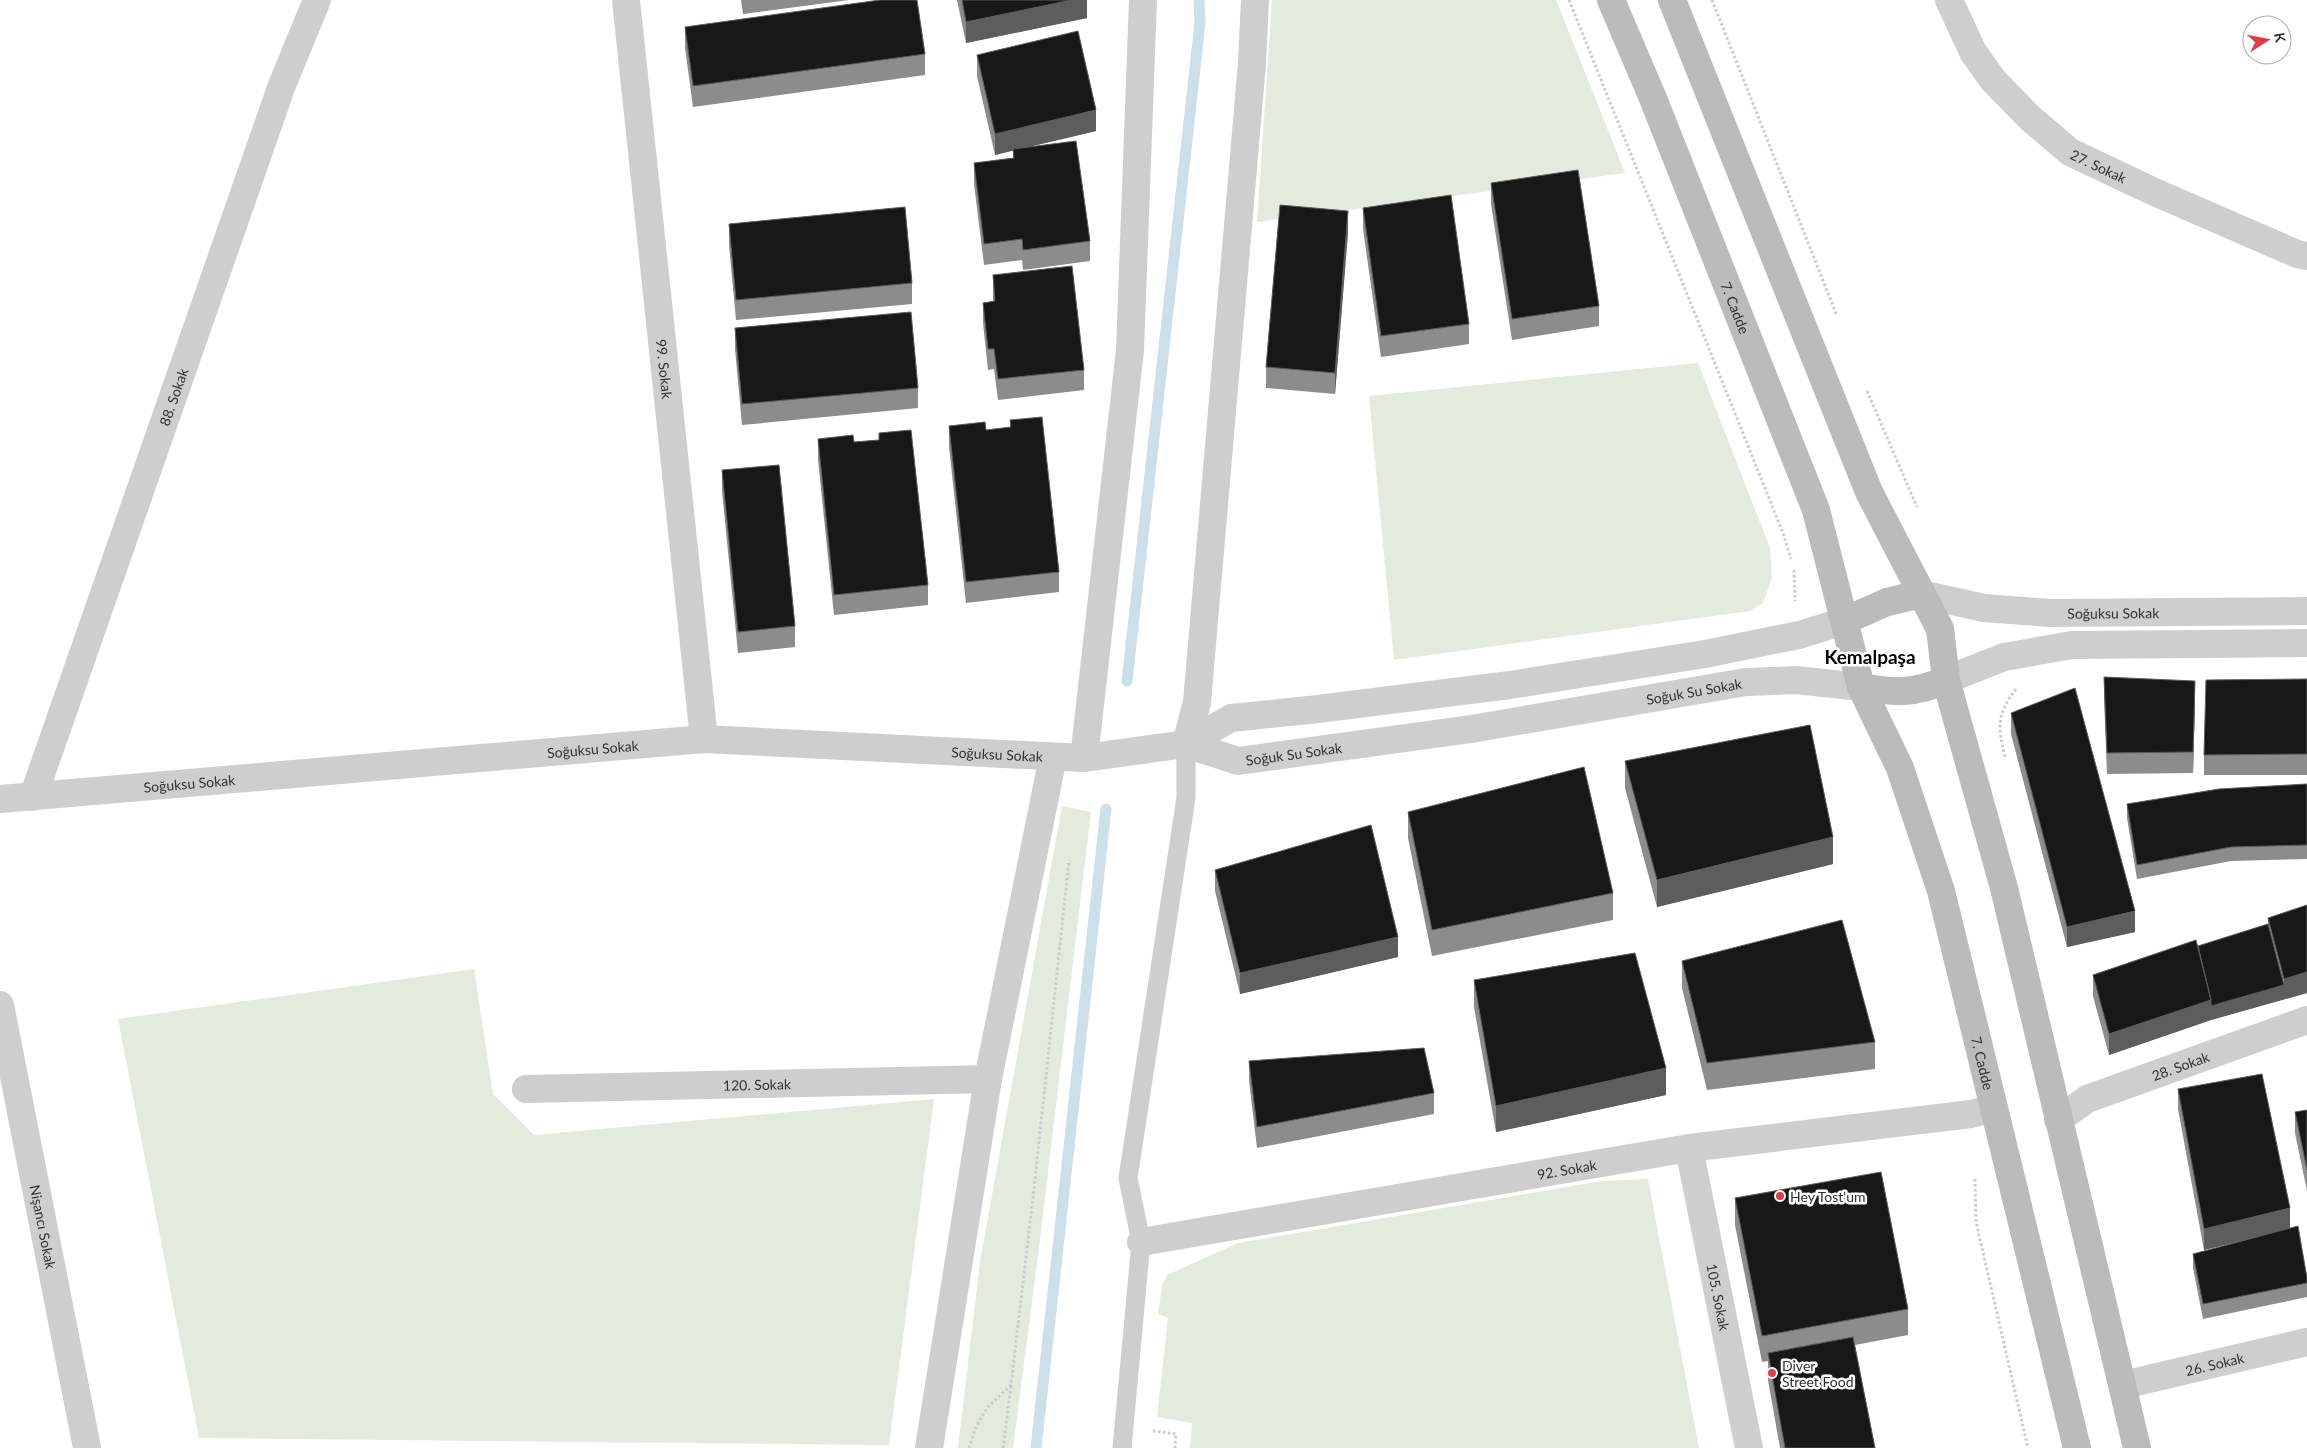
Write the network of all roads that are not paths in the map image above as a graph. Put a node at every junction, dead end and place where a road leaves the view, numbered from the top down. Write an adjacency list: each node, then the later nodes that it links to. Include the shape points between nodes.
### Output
1 (317, 0): 19 (street, 88. Sokak, via 282,85)
2 (626, 0): 15 (street, 99. Sokak)
3 (1143, 0): 18 (street, via 1130,350)
4 (1255, 0): 16 (street, via 1197,702)
5 (1611, 0): 11 (main road, 7. Cadde, via 1816,510)
6 (1672, 0): 9 (main road, via 1869,492)
7 (1949, 0): 8 (street, 27. Sokak, via 1973,52 1993,80 2070,152 2150,190)
8 (2307, 256)
9 (1921, 594): 10 (street, Soğuksu Sokak, via 1984,608 2050,613); 11 (main road, via 1888,602); 13 (main road, via 1940,629)
10 (2307, 611)
11 (1844, 622): 14 (main road); 16 (street, via 1799,635 1666,660 1510,684 1231,718)
12 (2307, 643): 13 (street, via 2072,645 2004,657)
13 (1946, 680): 14 (main road, via 1922,690 1888,691); 26 (main road, via 2004,888)
14 (1861, 687): 16 (street, Soğuk Su Sokak, via 1796,680 1746,682 1471,729 1238,761); 25 (main road, 7. Cadde, via 1900,768 1941,891)
15 (704, 739): 17 (street, Soğuksu Sokak); 19 (street, Soğuksu Sokak)
16 (1186, 744): 18 (street, Soğuksu Sokak); 28 (lane, via 1186,798 1128,1178)
17 (1053, 757): 18 (street, Soğuksu Sokak); 23 (street)
18 (1084, 758)
19 (33, 796): 20 (street, Soğuksu Sokak)
20 (0, 799)
21 (0, 1005): 31 (street, Nişancı Sokak)
22 (2307, 1020): 26 (street, 28. Sokak, via 2086,1099)
23 (988, 1079): 24 (street, 120. Sokak); 32 (street)
24 (526, 1089)
25 (1994, 1108): 27 (street, 92. Sokak, via 1971,1114); 35 (main road, 7. Cadde)
26 (2058, 1120): 30 (main road)
27 (1689, 1148): 28 (street, 92. Sokak); 34 (street, 105. Sokak)
28 (1141, 1242): 33 (lane)
29 (2307, 1342): 30 (street, 26. Sokak)
30 (2122, 1385): 36 (main road)
31 (87, 1448)
32 (929, 1448)
33 (1122, 1448)
34 (1749, 1448)
35 (2077, 1448)
36 (2137, 1448)

